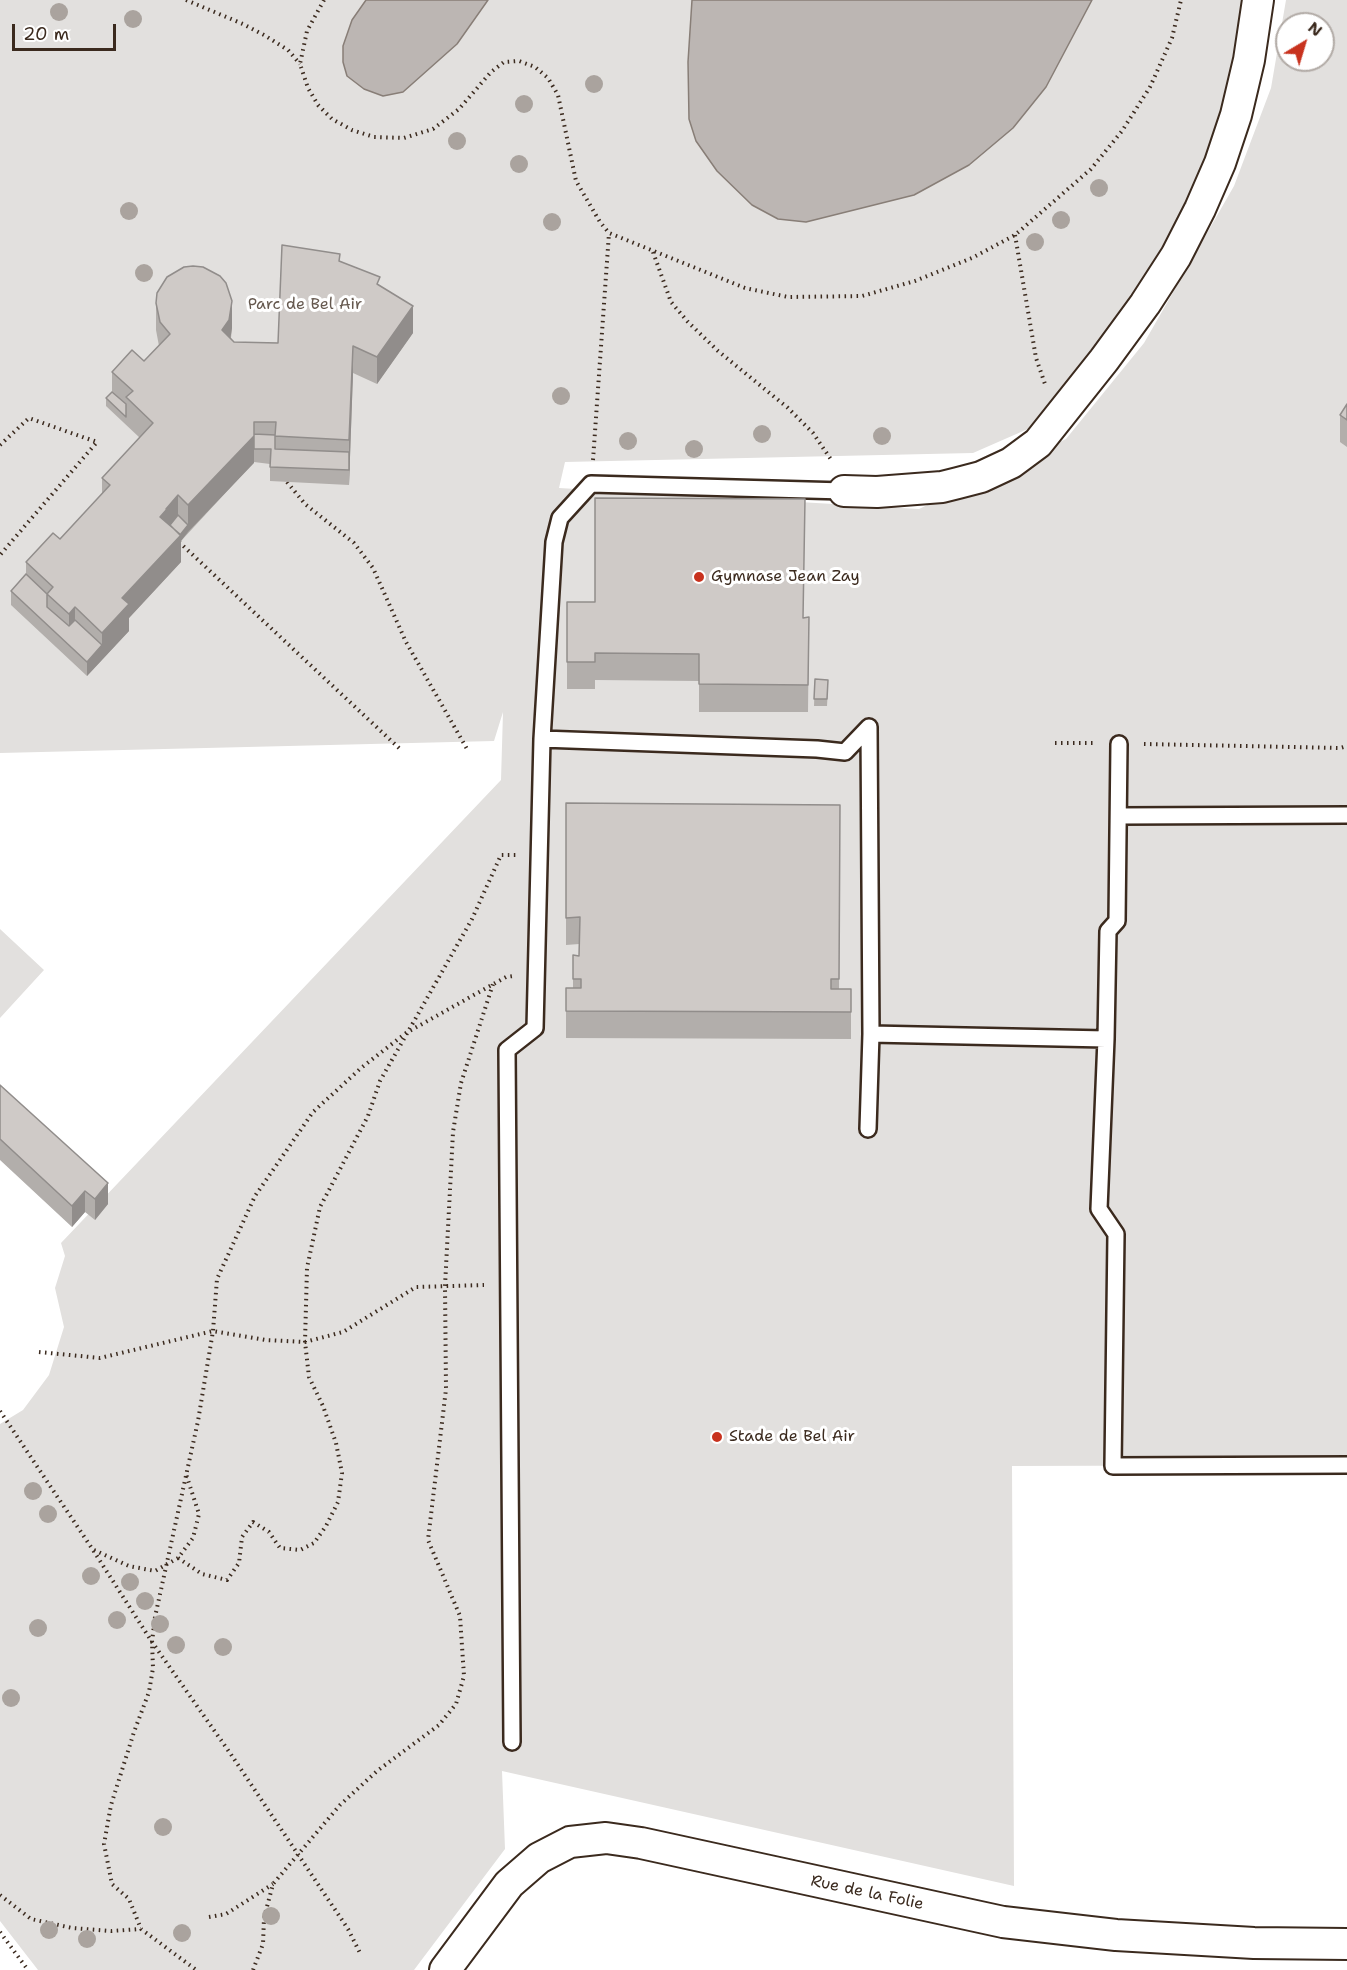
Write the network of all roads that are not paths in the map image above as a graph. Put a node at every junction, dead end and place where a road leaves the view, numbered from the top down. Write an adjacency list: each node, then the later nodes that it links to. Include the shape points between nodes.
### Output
1 (1257, 0): 2 (street, via 1236,115 1200,209 1176,256 1144,304 1038,443 1011,463 981,477 942,487)
2 (844, 491): 3 (lane, via 591,484 560,518 554,542)
3 (542, 739): 7 (lane, via 845,752 869,727); 11 (lane, via 535,1028 507,1050)
4 (1119, 744): 6 (lane)
5 (1347, 815): 6 (lane)
6 (1119, 816): 8 (lane, via 1118,921 1108,931)
7 (871, 1034): 8 (lane); 9 (lane)
8 (1106, 1040): 10 (lane, via 1099,1209 1116,1233 1113,1466)
9 (868, 1129)
10 (1347, 1465)
11 (512, 1742)
12 (1347, 1944): 13 (street, Rue de la Folie, via 1128,1936 1003,1922 606,1838 570,1842 539,1858 509,1884)
13 (445, 1970)

